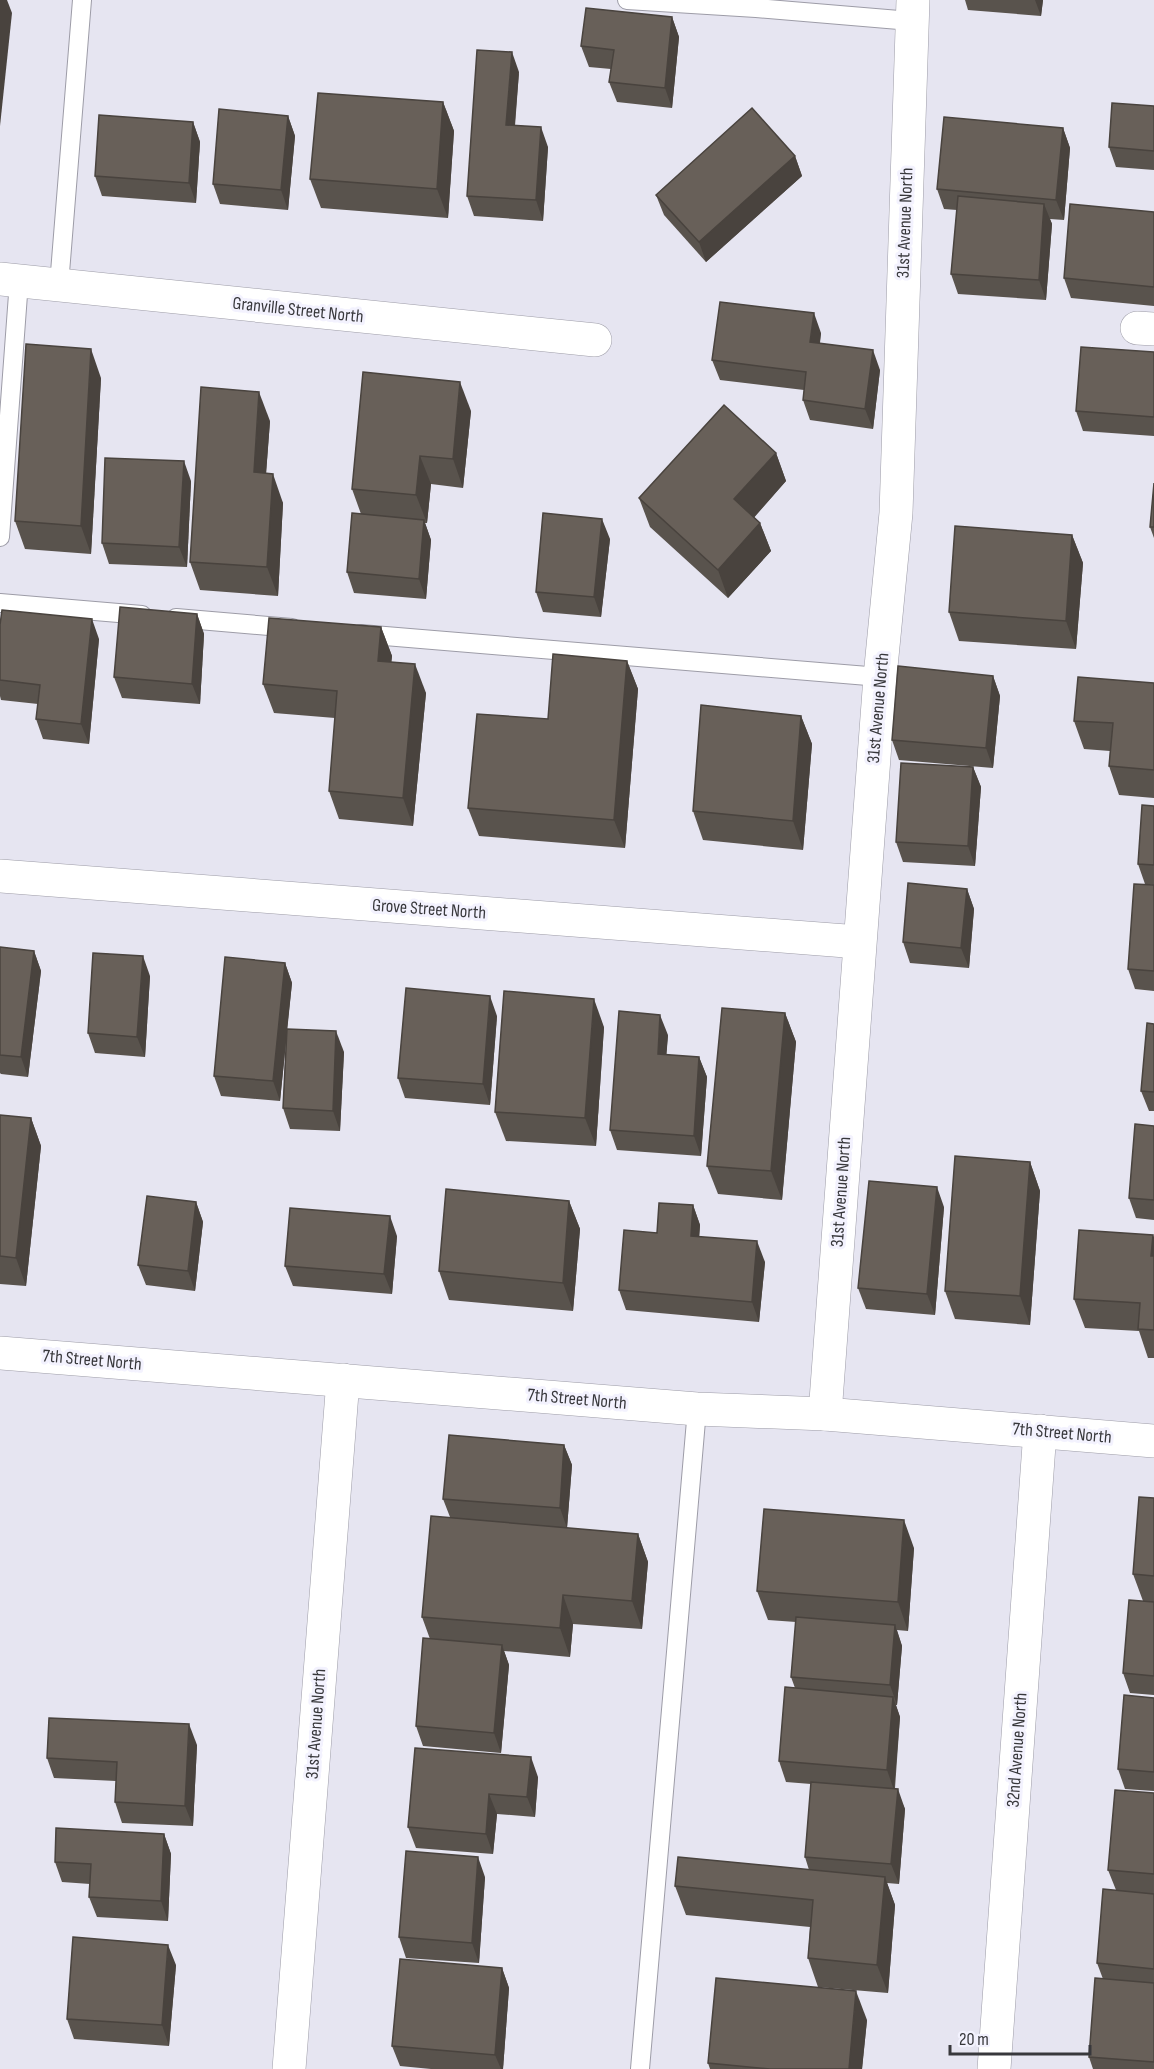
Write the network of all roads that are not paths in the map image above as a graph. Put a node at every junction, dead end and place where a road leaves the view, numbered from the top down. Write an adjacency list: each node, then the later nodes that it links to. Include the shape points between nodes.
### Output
1 (81, 0): 5 (lane)
2 (627, 0): 3 (lane, via 756,8)
3 (912, 10): 11 (street, 31st Avenue North, via 896,513)
4 (10, 280): 5 (street, Granville Street North); 7 (lane)
5 (59, 285): 6 (street, Granville Street North)
6 (595, 340)
7 (0, 537)
8 (0, 603): 9 (lane)
9 (309, 629)
10 (345, 632): 11 (lane)
11 (880, 677): 13 (street, 31st Avenue North)
12 (0, 876): 13 (street, Grove Street North)
13 (859, 942): 17 (street, 31st Avenue North)
14 (0, 1353): 15 (street, 7th Street North)
15 (343, 1380): 16 (street, 7th Street North); 20 (street, 31st Avenue North)
16 (697, 1409): 17 (street, 7th Street North); 21 (lane)
17 (825, 1414): 18 (street, 7th Street North)
18 (1040, 1431): 19 (street, 7th Street North); 22 (street, 32nd Avenue North)
19 (1154, 1441)
20 (289, 2069)
21 (640, 2069)
22 (994, 2069)

